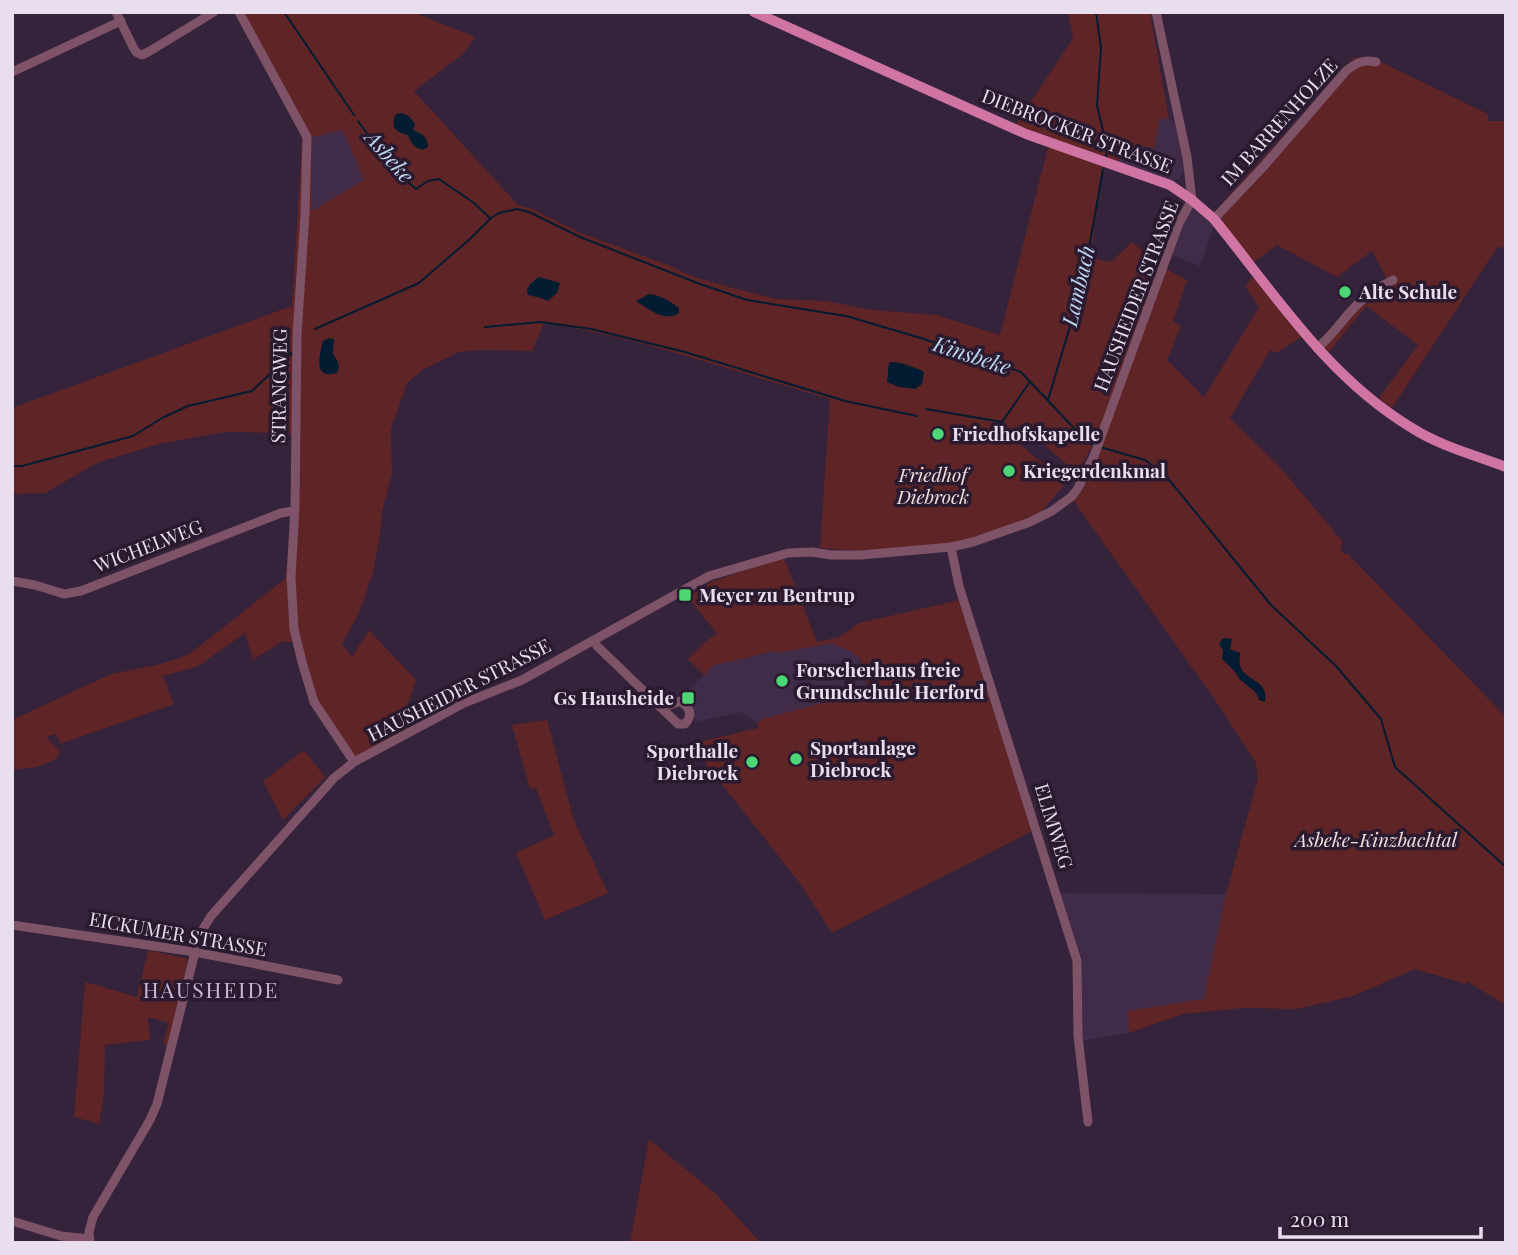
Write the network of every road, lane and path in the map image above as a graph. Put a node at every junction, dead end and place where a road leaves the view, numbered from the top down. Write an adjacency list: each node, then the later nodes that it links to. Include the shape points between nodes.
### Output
1 (214, 12): 5 (street, via 142,55 136,52)
2 (239, 12): 13 (street, STRANGWEG, via 307,137)
3 (754, 12): 8 (main road, DIEBROCKER STRASSE, via 1026,134 1160,181)
4 (1156, 12): 8 (street, HAUSHEIDER STRASSE)
5 (119, 17): 7 (street)
6 (1376, 62): 9 (street, IM BARRENHOLZE, via 1362,61 1346,71)
7 (12, 72)
8 (1192, 200): 9 (main road, DIEBROCKER STRASSE); 14 (street, HAUSHEIDER STRASSE, via 1179,223 1094,456 1077,490 1030,522)
9 (1214, 219): 11 (main road, DIEBROCKER STRASSE)
10 (1393, 280): 11 (street, via 1359,303)
11 (1317, 348): 12 (main road, DIEBROCKER STRASSE, via 1347,378 1413,429)
12 (1506, 467)
13 (294, 511): 15 (street, WICHELWEG, via 81,591 64,594); 18 (street, STRANGWEG, via 294,629 314,702)
14 (951, 547): 16 (street, HAUSHEIDER STRASSE, via 774,556 709,576); 22 (street, ELIMWEG, via 959,586 1077,961 1078,1036)
15 (12, 581)
16 (594, 640): 17 (street); 18 (street, HAUSHEIDER STRASSE)
17 (659, 705)
18 (354, 762): 20 (street, HAUSHEIDER STRASSE, via 334,778 211,916)
19 (12, 925): 20 (street, EICKUMER STRASSE)
20 (195, 953): 21 (street, EICKUMER STRASSE); 24 (street, HAUSHEIDER STRASSE, via 157,1104 97,1209)
21 (338, 980)
22 (1088, 1122)
23 (12, 1221): 24 (street)
24 (89, 1241)

